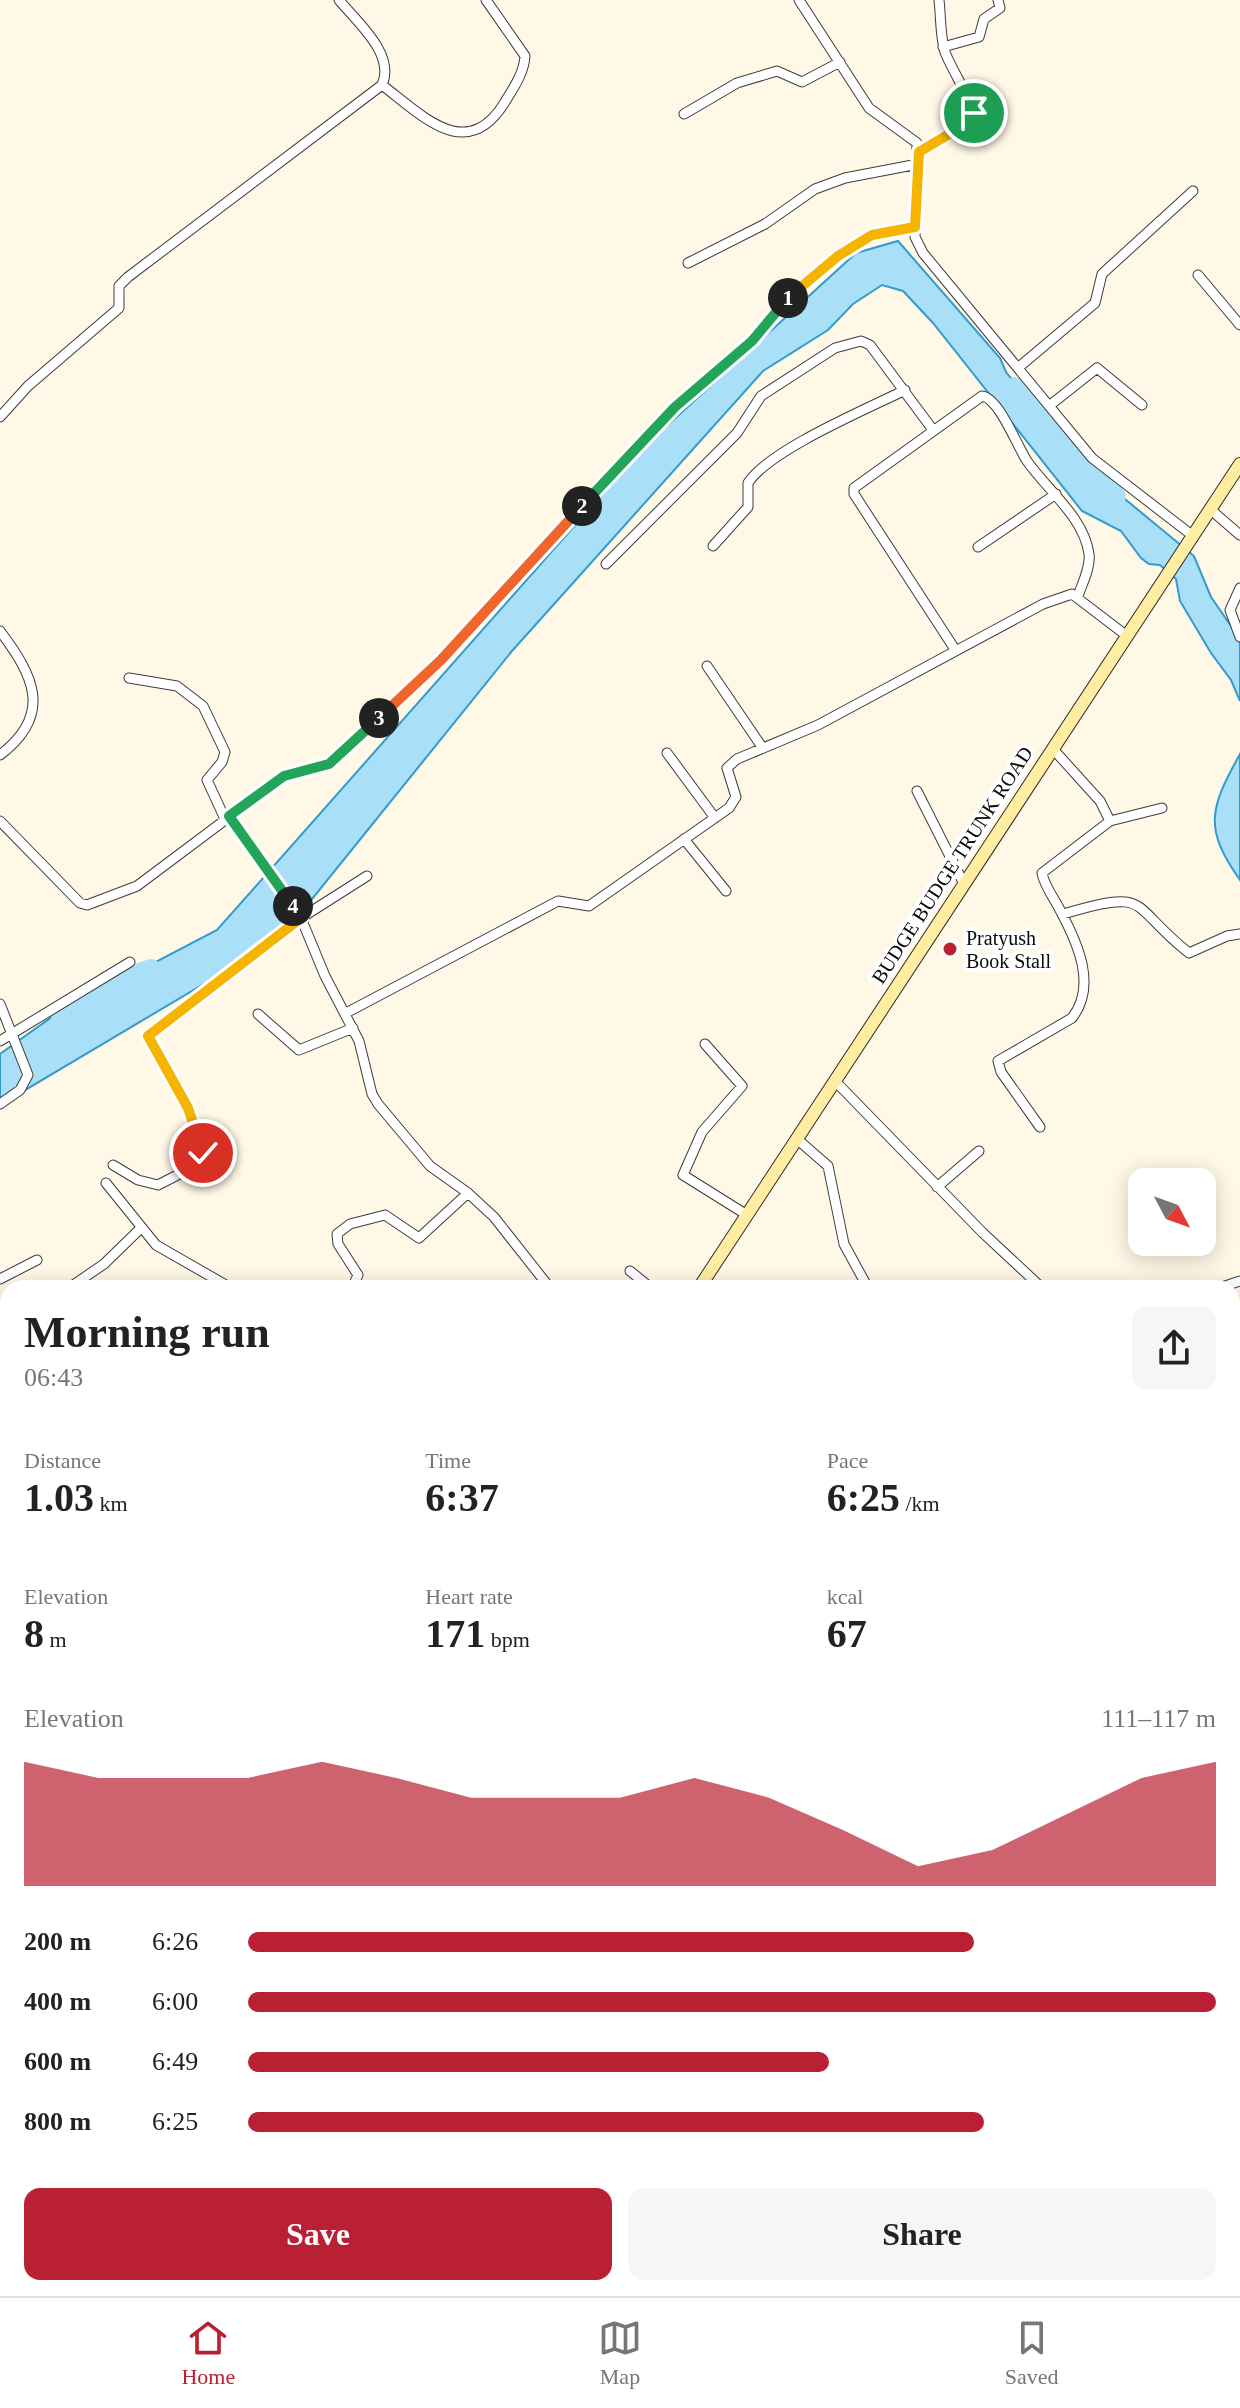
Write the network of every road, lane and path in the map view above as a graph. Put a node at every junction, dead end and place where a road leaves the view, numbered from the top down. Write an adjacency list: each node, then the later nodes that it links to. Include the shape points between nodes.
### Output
1 (339, 0): 8 (street, via 374,40 384,69)
2 (486, 0): 8 (street, via 525,56 517,82 490,123 456,133)
3 (799, 0): 7 (street)
4 (939, 0): 6 (street)
5 (998, 0): 6 (street, via 1000,8 984,19 979,37)
6 (943, 47): 10 (street, via 974,117)
7 (840, 62): 9 (street, via 802,82 777,71 737,83); 10 (street, via 869,108 913,138)
8 (382, 85): 21 (street, via 128,277 119,286 119,308)
9 (684, 114)
10 (919, 152): 11 (street)
11 (918, 164): 13 (street); 14 (street, via 815,189 765,224)
12 (1193, 191): 17 (street, via 1102,274 1095,303)
13 (915, 227): 17 (street, via 917,245); 45 (street, via 872,235 802,283 739,354 667,415 406,694 329,764 284,776)
14 (688, 263)
15 (1198, 275): 16 (street)
16 (1240, 325)
17 (1019, 367): 20 (street)
18 (905, 390): 22 (street); 28 (street, via 790,449 757,474 748,483 748,507); 30 (street, via 870,345 861,341 835,348 761,396 737,433)
19 (1142, 405): 20 (street, via 1097,368)
20 (1049, 406): 27 (street, via 1101,467)
21 (0, 417)
22 (933, 430): 24 (street, via 975,400 988,397 1026,460); 36 (street, via 859,482 854,494)
23 (1240, 464): 25 (main road, BUDGE BUDGE TRUNK ROAD)
24 (1056, 494): 29 (street); 32 (street, via 1090,556)
25 (1210, 509): 26 (street); 27 (main road, BUDGE BUDGE TRUNK ROAD)
26 (1240, 535)
27 (1189, 542): 34 (main road, BUDGE BUDGE TRUNK ROAD)
28 (713, 546)
29 (978, 547)
30 (606, 564)
31 (1240, 588): 35 (street, via 1230,610)
32 (1078, 596): 34 (street); 36 (street, via 1064,595 1043,604)
33 (0, 631): 42 (street, via 31,676 34,694 22,734)
34 (1127, 636): 40 (main road, BUDGE BUDGE TRUNK ROAD)
35 (1240, 637)
36 (956, 651): 39 (street, via 818,725)
37 (707, 666): 39 (street)
38 (129, 678): 45 (street, via 177,686 203,706 225,752 207,780)
39 (762, 747): 46 (street, via 727,768 736,797)
40 (1053, 749): 48 (street, via 1100,801); 51 (main road, BUDGE BUDGE TRUNK ROAD)
41 (667, 753): 46 (street)
42 (0, 755)
43 (917, 791): 51 (street)
44 (1162, 808): 48 (street)
45 (227, 817): 47 (street, via 137,886 87,905); 54 (street)
46 (715, 818): 49 (street)
47 (0, 821)
48 (1110, 821): 53 (street, via 1042,873)
49 (684, 839): 52 (street); 58 (street, via 589,906 558,901)
50 (367, 876): 54 (street)
51 (964, 884): 64 (main road, BUDGE BUDGE TRUNK ROAD)
52 (726, 891)
53 (1063, 914): 55 (street, via 1105,901 1131,902 1152,915 1189,953); 66 (street, via 1086,978 1080,1006 1072,1018 1002,1057 998,1065)
54 (299, 915): 58 (street); 69 (street, via 148,1036 188,1108 202,1146 199,1164 158,1185)
55 (1240, 934)
56 (130, 962): 61 (street)
57 (0, 1004): 61 (street)
58 (346, 1013): 60 (street)
59 (258, 1014): 60 (street, via 299,1050)
60 (353, 1028): 72 (street, via 378,1104 430,1166)
61 (14, 1034): 62 (street); 65 (street, via 28,1075 20,1090)
62 (0, 1041)
63 (705, 1044): 73 (street, via 742,1086 702,1132 683,1175)
64 (835, 1081): 67 (main road, BUDGE BUDGE TRUNK ROAD); 71 (street)
65 (0, 1104)
66 (1040, 1127)
67 (797, 1139): 73 (main road, BUDGE BUDGE TRUNK ROAD); 84 (street, via 828,1166 844,1244)
68 (979, 1151): 71 (street)
69 (113, 1165)
70 (106, 1183): 74 (street)
71 (937, 1187): 85 (street)
72 (468, 1193): 80 (street, via 419,1238 385,1215 350,1224 337,1234 358,1275); 81 (street)
73 (747, 1215): 83 (main road, BUDGE BUDGE TRUNK ROAD)
74 (141, 1228): 78 (street); 79 (street, via 171,1256)
75 (37, 1260): 77 (street)
76 (630, 1271): 82 (street)
77 (0, 1279)
78 (81, 1280)
79 (216, 1280)
80 (356, 1280)
81 (544, 1280)
82 (641, 1280)
83 (704, 1280)
84 (864, 1280)
85 (1034, 1280)

